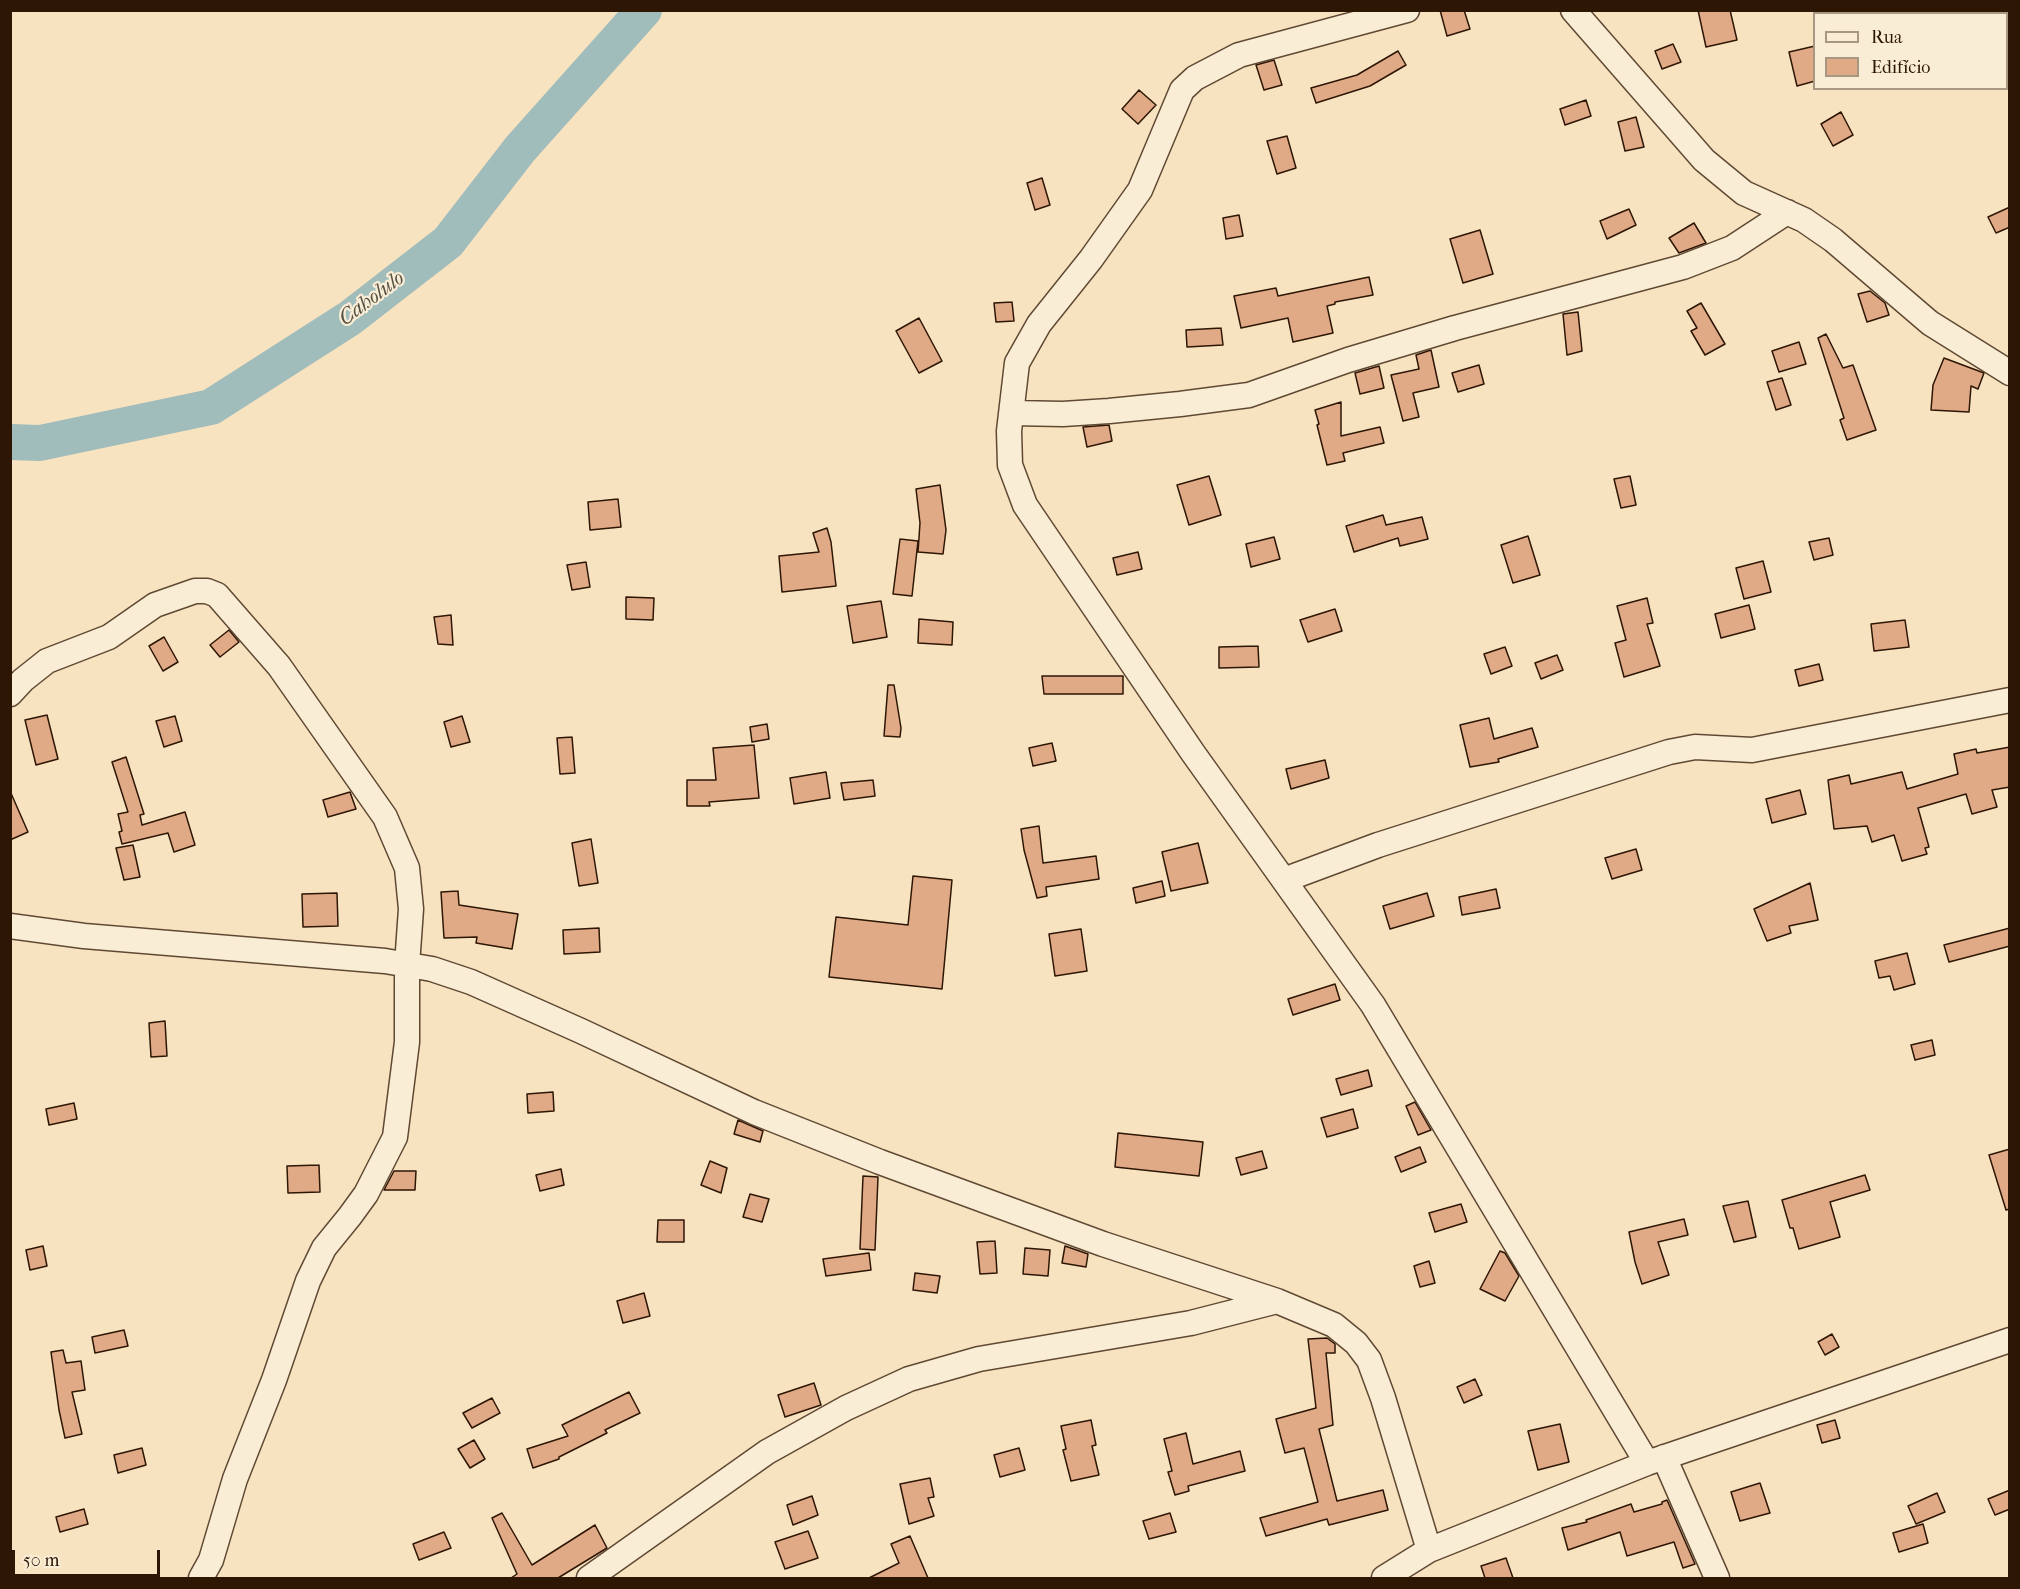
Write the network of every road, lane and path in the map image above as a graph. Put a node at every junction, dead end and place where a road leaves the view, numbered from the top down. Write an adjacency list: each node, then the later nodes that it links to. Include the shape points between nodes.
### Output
1 (1407, 10): 5 (street, via 1239,55 1194,78 1182,90 1140,190 1039,324 1017,363)
2 (1573, 10): 3 (street, via 1704,160 1744,193)
3 (1787, 212): 4 (street, via 1833,240 1930,323); 5 (street, via 1732,248 1683,267 1455,328 1249,394 1063,414)
4 (2010, 373)
5 (1012, 413): 8 (street, via 1010,465 1025,505)
6 (10, 694): 10 (street, via 47,661 109,637 155,605 195,591 217,595 279,666 385,818 407,868 411,909)
7 (2010, 700): 8 (street, via 1752,750 1695,747 1669,752 1378,845)
8 (1284, 880): 13 (street, via 1373,1005)
9 (10, 926): 10 (street)
10 (407, 965): 11 (street, via 471,982 754,1112 880,1162 1102,1245); 15 (street, via 407,1042 395,1137 366,1194 324,1248 308,1281 235,1479 211,1560)
11 (1277, 1301): 14 (street, via 1334,1325 1369,1360); 16 (street, via 1191,1323 979,1359 909,1379 846,1408 767,1452)
12 (2010, 1340): 13 (street)
13 (1656, 1460): 14 (street); 18 (street)
14 (1429, 1550): 17 (street)
15 (201, 1578)
16 (589, 1578)
17 (1387, 1578)
18 (1717, 1578)

